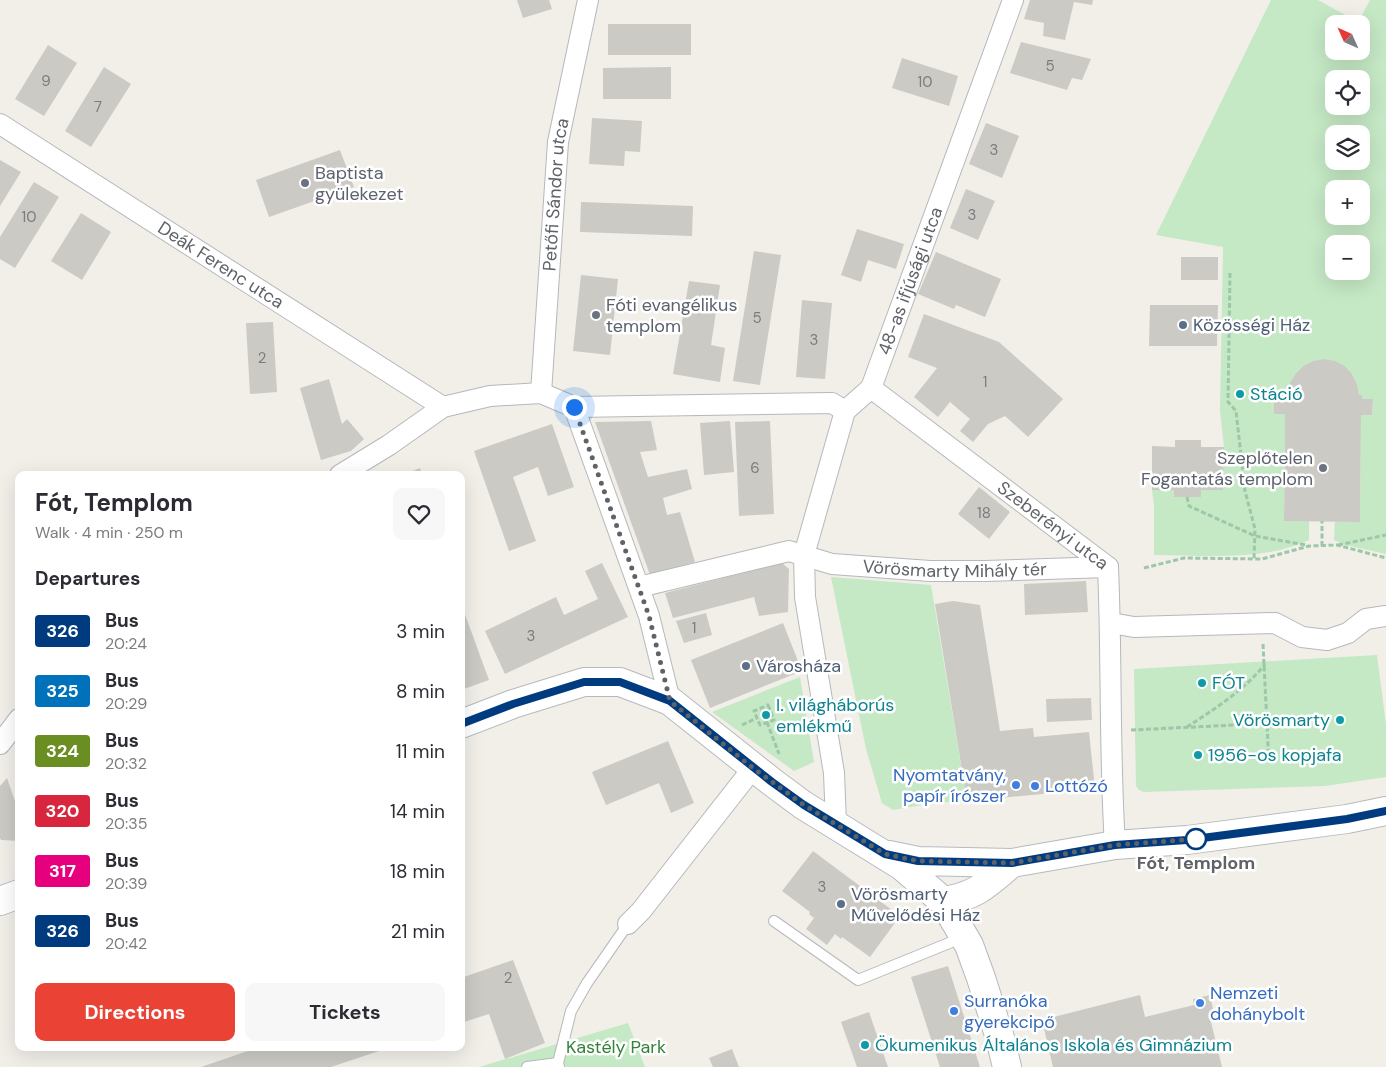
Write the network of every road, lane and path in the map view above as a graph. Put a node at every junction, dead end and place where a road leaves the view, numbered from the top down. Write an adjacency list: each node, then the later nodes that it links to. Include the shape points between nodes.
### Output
1 (588, 0): 6 (street, Petőfi Sándor utca, via 558,142)
2 (1013, 0): 5 (street, 48-as ifjúsági utca)
3 (0, 124): 7 (street, Deák Ferenc utca)
4 (1230, 272): 14 (path, via 1228,402 1236,411 1245,491)
5 (872, 388): 9 (street, 48-as ifjúsági utca); 21 (street, Szeberényi utca)
6 (540, 393): 7 (street, via 490,396); 8 (street)
7 (443, 407): 10 (street, via 389,446)
8 (574, 407): 9 (street, via 832,402); 23 (street)
9 (845, 411): 18 (street)
10 (347, 471)
11 (1187, 497): 14 (path, via 1189,506)
12 (1322, 521): 16 (path)
13 (1386, 535): 17 (path)
14 (1255, 536): 15 (path); 20 (path)
15 (1309, 546): 16 (path); 20 (path)
16 (1322, 546): 17 (path)
17 (1337, 546): 19 (path)
18 (804, 555): 21 (street, Vörösmarty Mihály tér, via 832,564 930,571); 23 (street, Vörösmarty Mihály tér, via 789,551); 43 (street, via 805,597 834,773)
19 (1386, 558)
20 (1254, 559): 22 (path, via 1184,558)
21 (1108, 567): 25 (street, Szeberényi utca)
22 (1144, 568)
23 (639, 587): 28 (street)
24 (1386, 616): 26 (street, via 1366,619 1348,632 1327,640 1302,637 1275,623)
25 (1111, 623): 26 (street, via 1134,627); 37 (street, Szeberényi utca)
26 (1261, 624): 27 (path)
27 (1265, 664): 34 (path); 36 (path, via 1207,714)
28 (670, 701): 30 (main road, via 620,682 584,682); 41 (main road)
29 (757, 718): 31 (path, via 760,725); 31 (path, via 754,710 768,705 774,720); 35 (path)
30 (465, 722)
31 (767, 722): 39 (path)
32 (1298, 722): 34 (path)
33 (15, 724): 38 (street)
34 (1267, 724): 36 (path); 40 (path)
35 (740, 726)
36 (1186, 727): 37 (path)
37 (1111, 731): 44 (street, Szeberényi utca)
38 (0, 744)
39 (782, 759)
40 (1269, 764)
41 (753, 768): 43 (main road); 52 (street)
42 (1386, 811): 44 (main road, via 1187,840)
43 (836, 824): 45 (main road)
44 (1115, 845): 46 (main road)
45 (885, 854): 46 (main road, via 918,861); 50 (main road)
46 (1002, 863): 47 (main road); 50 (main road, via 955,875 946,888)
47 (982, 889): 50 (main road); 53 (main road)
48 (15, 895): 49 (main road)
49 (0, 901)
50 (943, 902): 53 (main road)
51 (774, 921): 53 (lane, via 858,980)
52 (628, 924): 54 (lane, via 587,982 571,1011)
53 (966, 941): 56 (main road, via 982,978)
54 (559, 1065): 55 (lane)
55 (527, 1067)
56 (1007, 1067)

